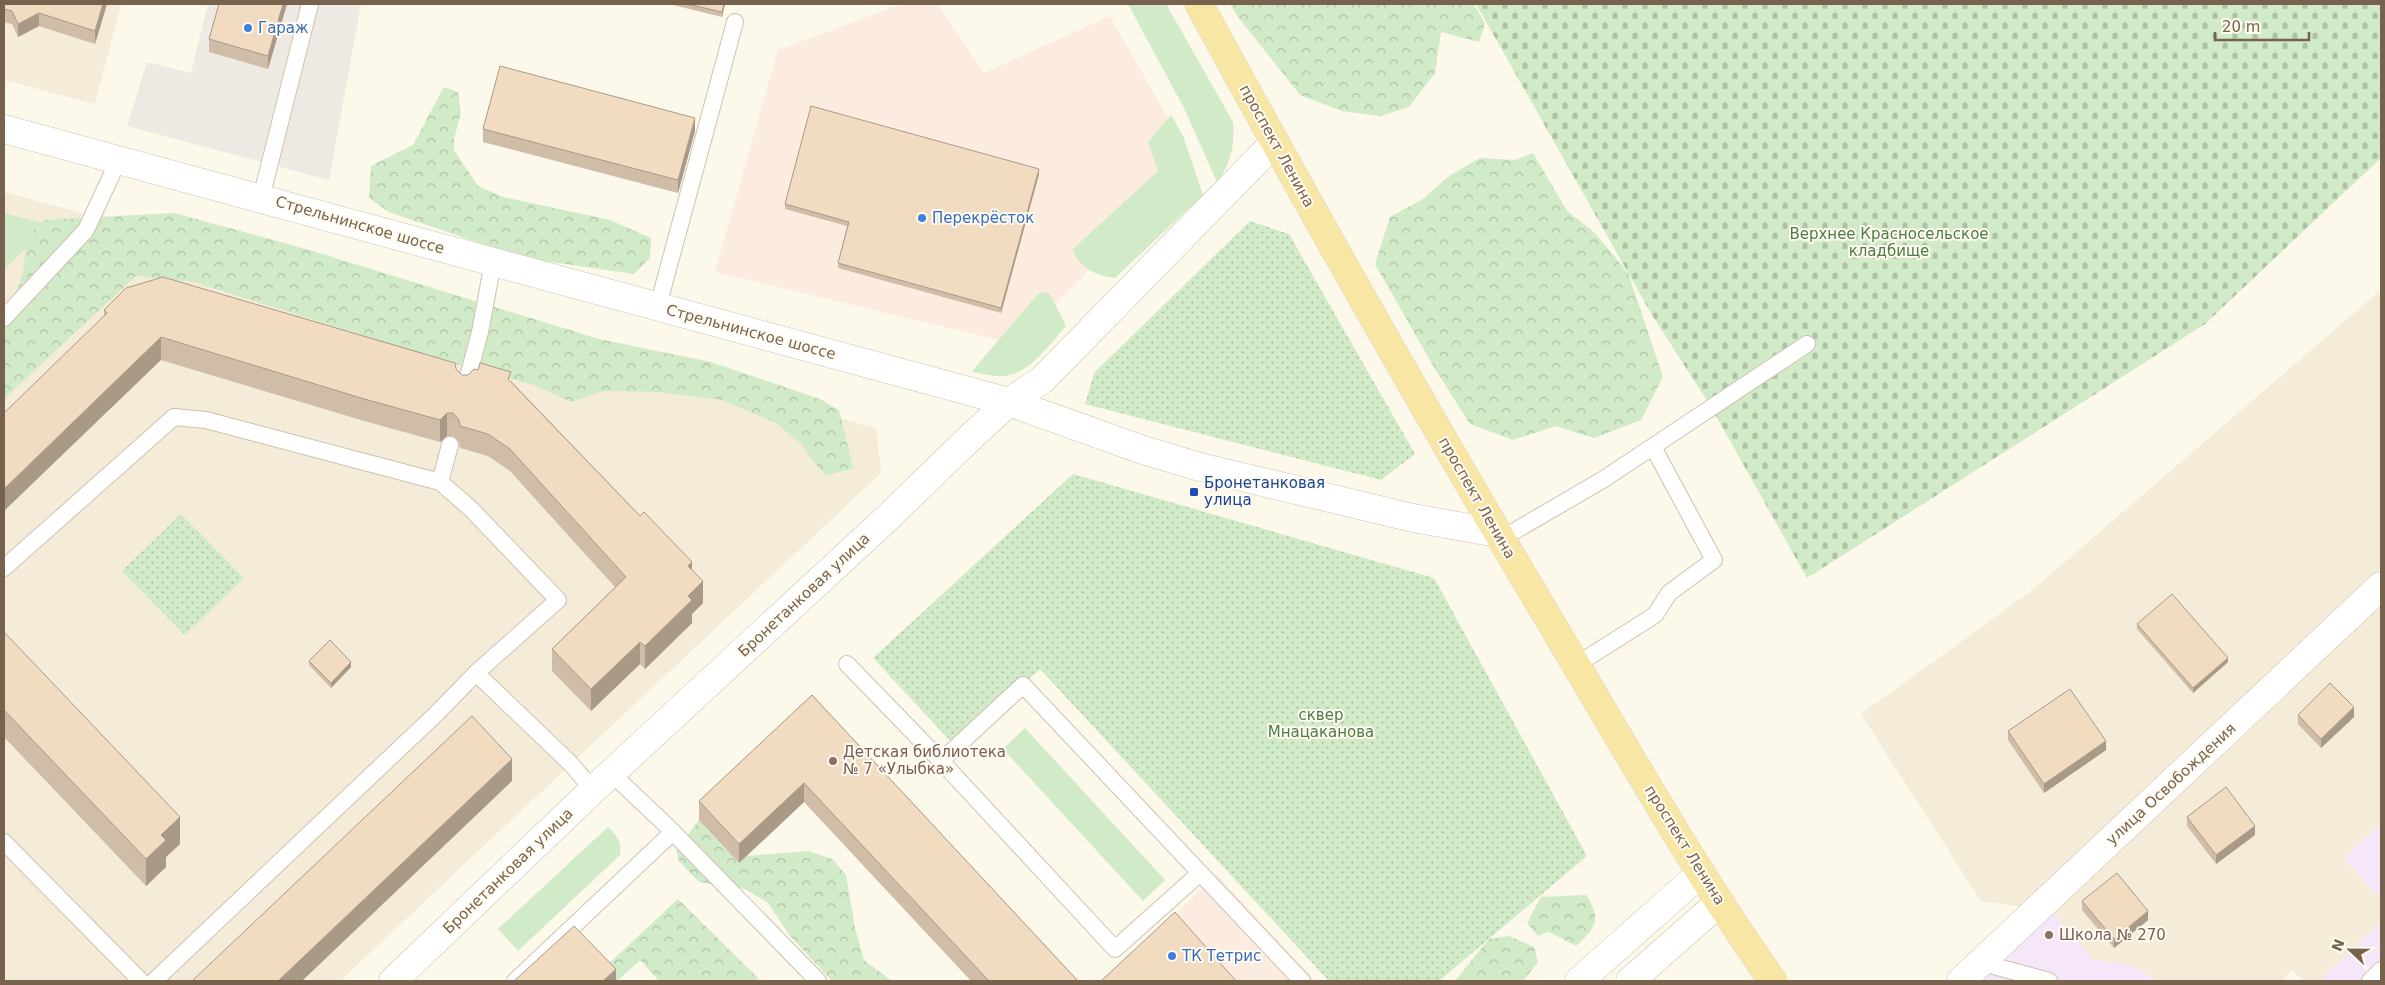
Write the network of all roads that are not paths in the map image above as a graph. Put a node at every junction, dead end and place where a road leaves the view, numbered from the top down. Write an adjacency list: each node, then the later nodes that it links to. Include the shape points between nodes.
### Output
1 (310, 4): 7 (lane)
2 (1199, 4): 5 (main road, проспект Ленина)
3 (735, 22): 9 (lane)
4 (4, 129): 6 (street, Стрельнинское шоссе)
5 (1275, 142): 13 (street, Бронетанковая улица, via 1042,380); 17 (main road, проспект Ленина)
6 (119, 159): 7 (street, Стрельнинское шоссе); 10 (lane, via 86,230)
7 (261, 198): 8 (street, Стрельнинское шоссе)
8 (493, 262): 9 (street, Стрельнинское шоссе); 12 (lane, via 480,332)
9 (658, 306): 13 (street, Стрельнинское шоссе)
10 (4, 318)
11 (1807, 344): 15 (lane)
12 (464, 388)
13 (1009, 402): 17 (street, Стрельнинское шоссе, via 1200,467); 24 (street, Бронетанковая улица)
14 (450, 445): 16 (lane)
15 (1653, 447): 17 (lane, via 1604,480); 21 (lane, via 1714,560 1669,593 1655,615)
16 (440, 482): 18 (lane, via 206,420 174,417); 22 (lane, via 484,522 558,600)
17 (1499, 536): 21 (main road, проспект Ленина)
18 (4, 568)
19 (2381, 586): 30 (street, улица Освобождения)
20 (847, 664): 23 (lane)
21 (1576, 665): 28 (main road, проспект Ленина)
22 (476, 674): 24 (lane, via 571,764); 33 (lane)
23 (941, 761): 27 (lane, via 1024,685); 27 (lane, via 1115,949)
24 (602, 782): 25 (lane); 34 (street, Бронетанковая улица)
25 (673, 832): 35 (lane); 36 (lane)
26 (4, 842): 32 (lane)
27 (1200, 873): 37 (lane)
28 (1701, 873): 29 (main road, проспект Ленина); 38 (street)
29 (1720, 902): 39 (street); 40 (main road, проспект Ленина)
30 (1986, 958): 41 (street, улица Освобождения); 42 (lane, via 1994,966)
31 (2381, 970): 43 (lane)
32 (140, 981)
33 (154, 981)
34 (393, 981)
35 (515, 981)
36 (818, 981)
37 (1302, 981)
38 (1579, 981)
39 (1630, 981)
40 (1773, 981)
41 (1961, 981)
42 (2049, 981)
43 (2370, 981)

